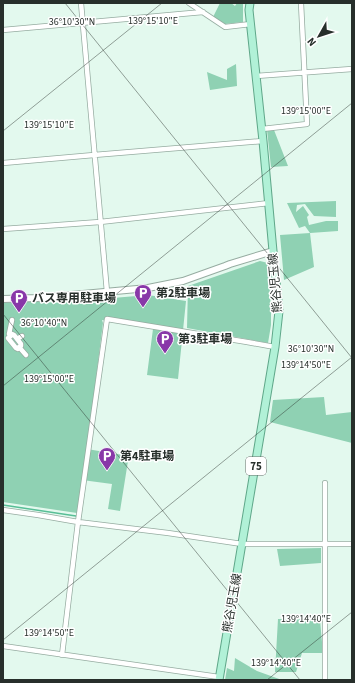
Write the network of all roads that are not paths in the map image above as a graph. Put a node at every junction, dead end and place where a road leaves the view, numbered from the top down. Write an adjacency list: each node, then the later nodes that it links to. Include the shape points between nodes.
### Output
1 (81, 3): 6 (street)
2 (189, 3): 5 (street)
3 (250, 3): 7 (main road, 熊谷児玉線 / 75)
4 (301, 3): 10 (street)
5 (203, 12): 6 (street); 7 (street, via 225,27)
6 (84, 22): 8 (street); 14 (street)
7 (251, 24): 11 (main road, 熊谷児玉線 / 75)
8 (3, 30)
9 (352, 69): 10 (street)
10 (304, 72): 11 (street); 12 (street, via 307,124)
11 (256, 76): 12 (main road, 熊谷児玉線 / 75)
12 (262, 128): 13 (main road, 熊谷児玉線 / 75)
13 (263, 142): 14 (street); 16 (main road, 熊谷児玉線 / 75)
14 (94, 155): 15 (street); 17 (street)
15 (3, 163)
16 (269, 203): 17 (street); 19 (main road, 熊谷児玉線 / 75)
17 (100, 222): 18 (street); 20 (street)
18 (3, 229)
19 (273, 251): 20 (street, via 183,281); 27 (main road, 熊谷児玉線 / 75, via 279,311)
20 (107, 292): 21 (street)
21 (3, 299)
22 (12, 320): 23 (street)
23 (10, 336): 25 (street, via 12,334); 26 (street, via 8,338 16,348)
24 (22, 336): 25 (street)
25 (17, 339): 26 (street, via 21,344)
26 (19, 347): 28 (street)
27 (275, 347): 31 (street, via 107,319); 32 (main road, 熊谷児玉線 / 75)
28 (26, 355)
29 (325, 483): 33 (street)
30 (3, 510): 31 (street)
31 (78, 522): 32 (street); 36 (street)
32 (242, 544): 33 (street); 37 (main road, 熊谷児玉線 / 75)
33 (325, 544): 34 (street); 38 (street)
34 (352, 544)
35 (3, 646): 36 (street)
36 (62, 655): 37 (street)
37 (219, 678)
38 (325, 680)

